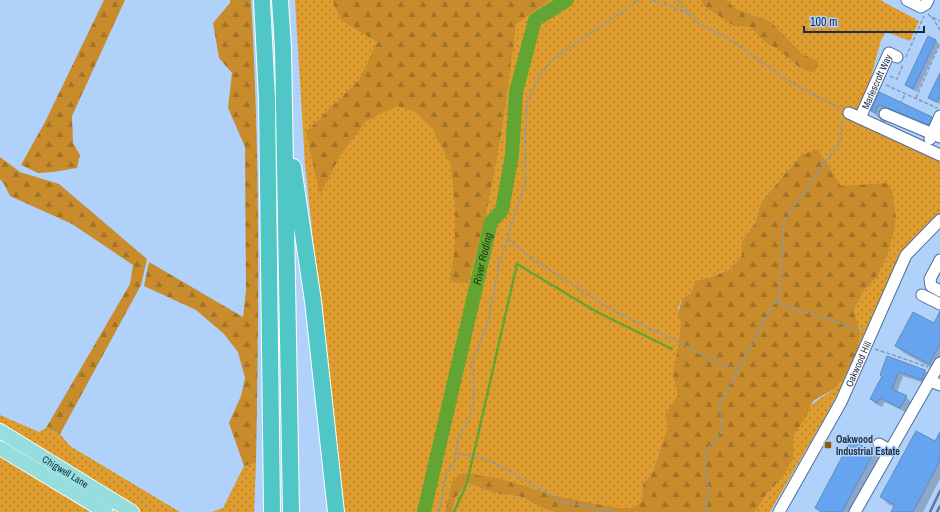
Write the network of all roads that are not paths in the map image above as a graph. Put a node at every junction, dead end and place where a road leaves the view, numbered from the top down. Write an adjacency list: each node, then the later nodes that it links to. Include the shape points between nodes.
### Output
1 (262, 0): 21 (highway)
2 (280, 0): 6 (highway)
3 (907, 0): 4 (street, via 921,6)
4 (928, 0)
5 (890, 53): 10 (street, Marlescroft Way)
6 (284, 102): 31 (highway); 32 (highway, via 313,301)
7 (849, 113): 10 (street, Marlescroft Way)
8 (890, 115): 11 (street, Marlescroft Way)
9 (940, 116): 11 (street)
10 (860, 118): 12 (street, Marlescroft Way)
11 (936, 135): 12 (street)
12 (926, 148): 13 (street, Marlescroft Way)
13 (940, 155)
14 (940, 220): 33 (street, Oakwood Hill, via 906,255 841,402)
15 (940, 260): 16 (street, via 930,282 931,286)
16 (940, 291)
17 (922, 295): 18 (street)
18 (940, 304)
19 (938, 366): 20 (street)
20 (935, 383): 25 (street)
21 (271, 416): 29 (highway); 30 (highway)
22 (0, 431): 26 (main road, Chigwell Lane)
23 (879, 444): 25 (street)
24 (0, 448): 27 (main road, Chigwell Lane)
25 (890, 450): 34 (street)
26 (118, 507): 28 (main road, Chigwell Lane)
27 (106, 512)
28 (132, 512)
29 (262, 512)
30 (272, 512)
31 (291, 512)
32 (336, 512)
33 (779, 512)
34 (857, 512)

